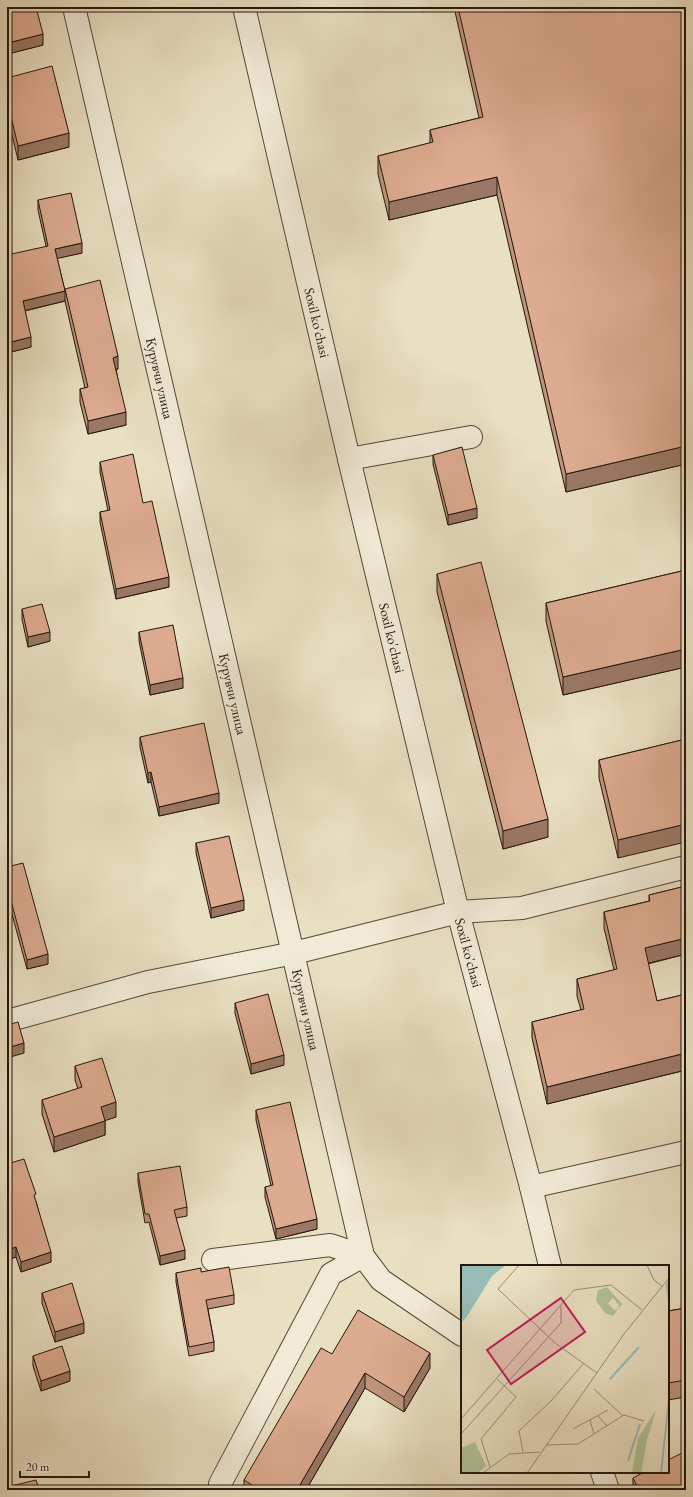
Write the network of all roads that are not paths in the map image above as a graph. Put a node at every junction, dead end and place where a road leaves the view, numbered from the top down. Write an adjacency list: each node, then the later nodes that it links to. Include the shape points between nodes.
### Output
1 (74, 7): 7 (street, Курувчи улица)
2 (244, 7): 4 (street, Soxil ko'chasi)
3 (471, 437): 4 (street)
4 (349, 459): 6 (street, Soxil ko'chasi)
5 (686, 867): 6 (street, via 522,908)
6 (458, 912): 7 (street); 10 (street, Soxil ko'chasi)
7 (294, 953): 8 (street, via 148,982); 11 (street, Курувчи улица)
8 (7, 1021)
9 (686, 1152): 10 (street)
10 (530, 1186): 13 (street, Soxil ko'chasi)
11 (363, 1256): 12 (street, via 330,1245); 14 (street, Курувчи улица, via 381,1280); 16 (street, via 331,1274 220,1484)
12 (213, 1260)
13 (550, 1265)
14 (461, 1334)
15 (602, 1473): 17 (street)
16 (222, 1490)
17 (608, 1490)

